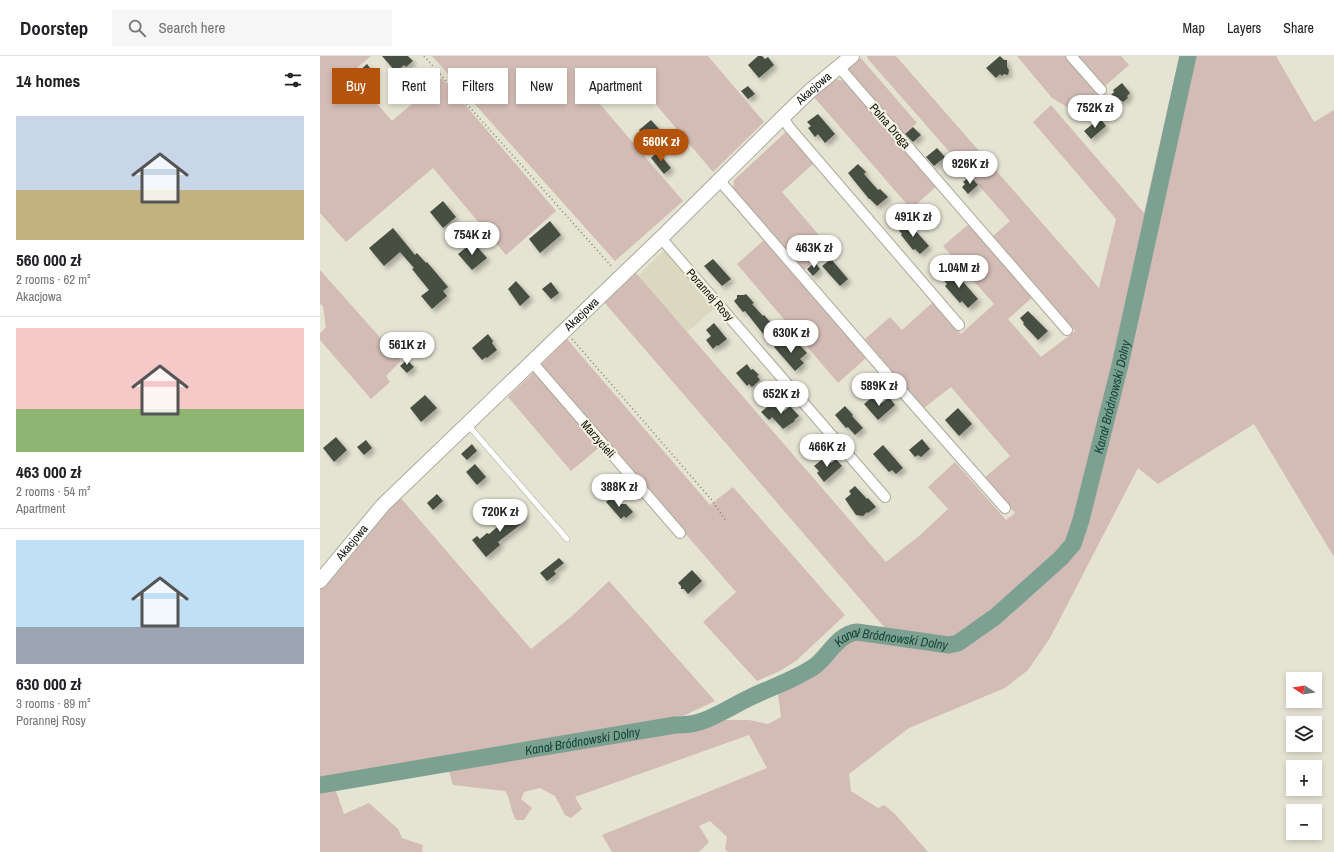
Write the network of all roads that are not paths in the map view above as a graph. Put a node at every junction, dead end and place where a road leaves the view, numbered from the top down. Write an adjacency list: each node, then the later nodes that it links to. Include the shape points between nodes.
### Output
1 (852, 56): 3 (street, Akacjowa)
2 (1071, 56): 4 (street)
3 (839, 67): 5 (street, Akacjowa); 9 (street, Polna Droga)
4 (1101, 90)
5 (783, 117): 6 (street, Akacjowa); 8 (street)
6 (719, 180): 7 (street, Akacjowa); 13 (street)
7 (661, 238): 10 (street, Akacjowa); 12 (street, Porannej Rosy)
8 (960, 325)
9 (1068, 330)
10 (532, 362): 11 (street, Akacjowa); 14 (street, Marzycieli)
11 (467, 424): 15 (lane); 16 (street, Akacjowa, via 383,505)
12 (885, 497)
13 (1005, 508)
14 (680, 533)
15 (568, 539)
16 (320, 581)

